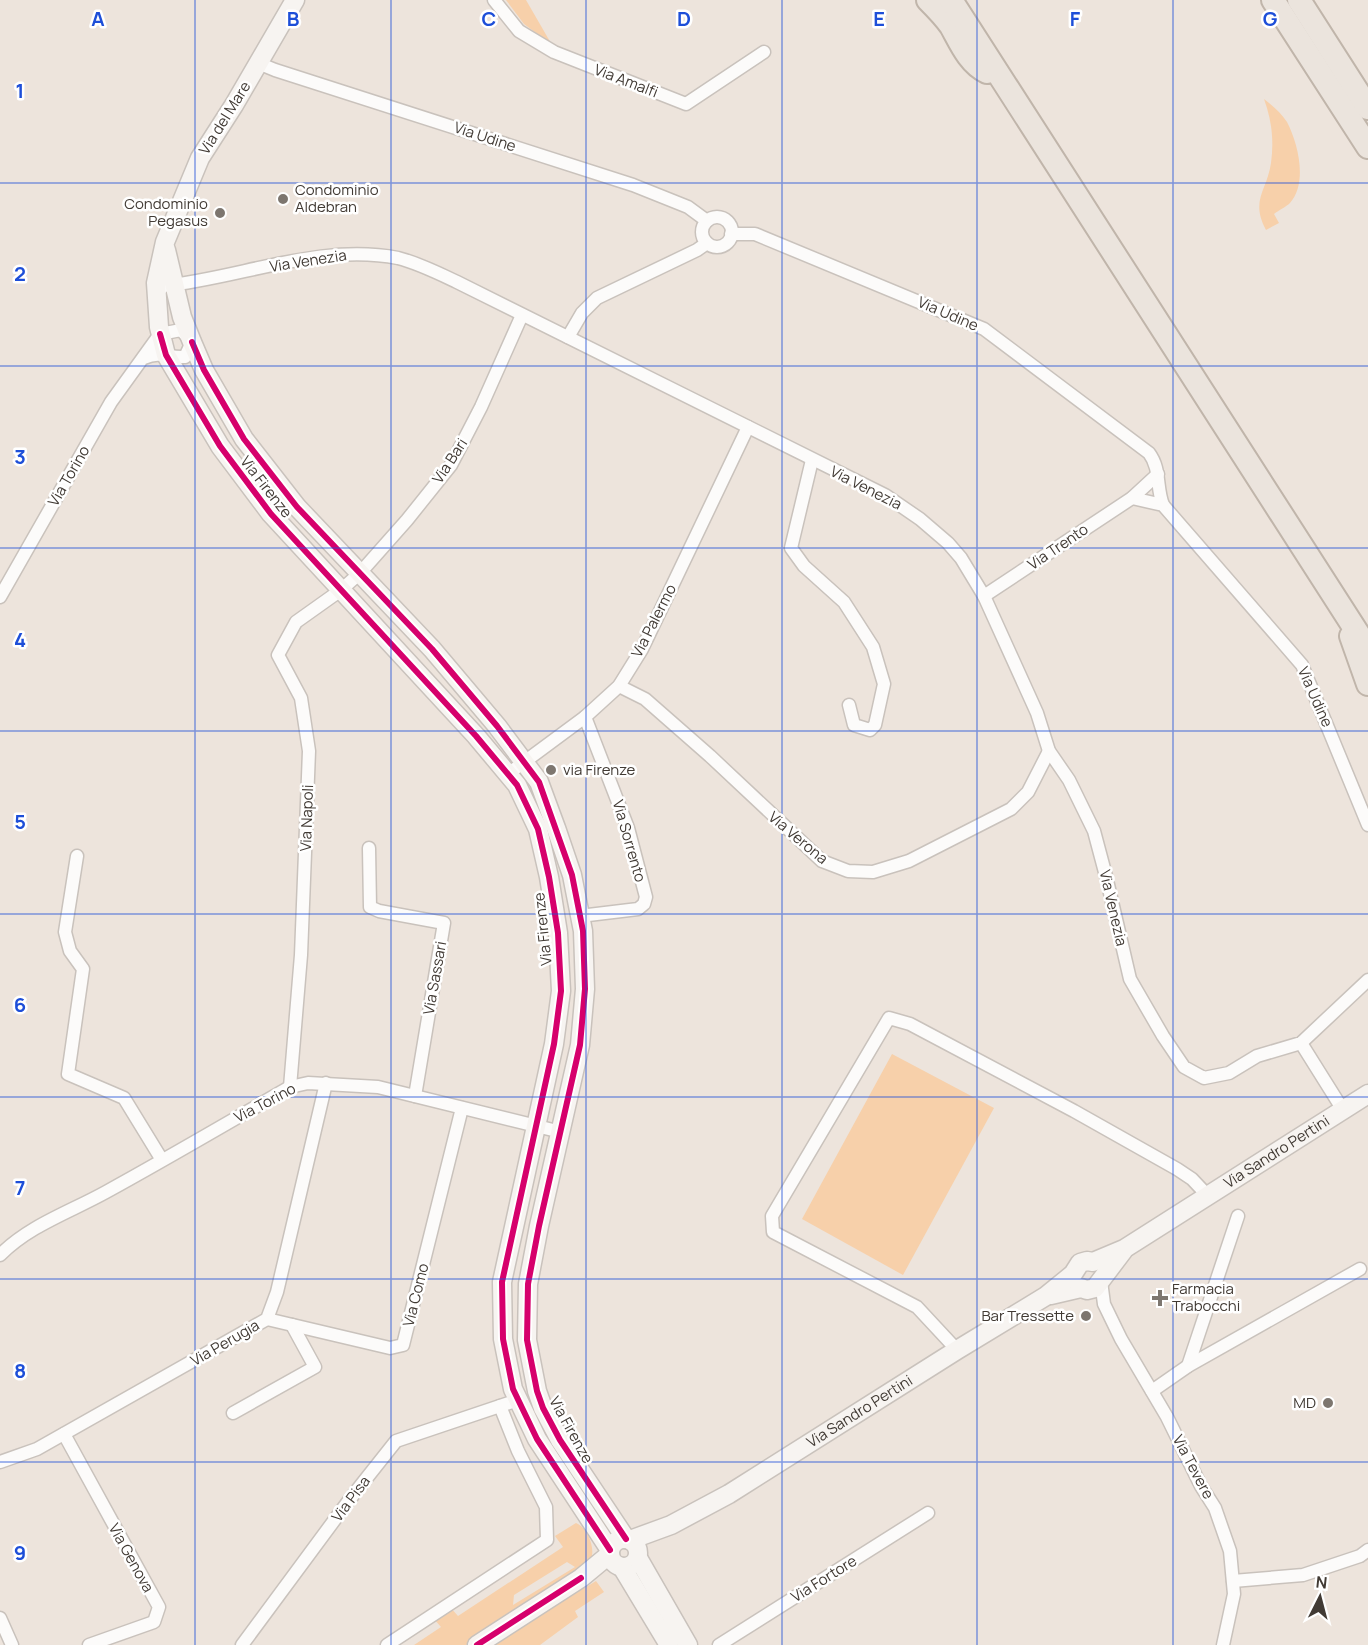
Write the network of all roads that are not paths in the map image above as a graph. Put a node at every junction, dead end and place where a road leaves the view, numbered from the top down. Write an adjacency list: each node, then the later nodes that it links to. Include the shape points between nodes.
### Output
1 (295, 0): 8 (street, Via del Mare)
2 (494, 0): 7 (street, Via Amalfi, via 519,31 554,52 686,104)
3 (928, 0): 9 (highway, via 980,69)
4 (951, 0): 9 (highway)
5 (1274, 0): 11 (highway)
6 (1299, 0): 10 (highway)
7 (764, 52)
8 (258, 63): 12 (street, Via Udine, via 633,185 688,207); 14 (street, Via del Mare, via 200,158)
9 (1004, 81): 33 (highway)
10 (1368, 108)
11 (1368, 147)
12 (707, 221): 13 (street, Via Udine, via 721,218 729,224); 15 (street, via 702,232)
13 (731, 234): 15 (street, Via Udine, via 724,245 715,247); 26 (street, Via Udine, via 755,234 984,329 1149,453)
14 (165, 242): 16 (street, Via Firenze); 17 (street, Via Firenze)
15 (707, 243): 20 (street, Via Udine, via 597,298 582,313)
16 (173, 285): 17 (street, Via Venezia, via 164,286); 18 (street, Via Venezia, via 338,254 369,255 416,264); 21 (street, Via Firenze)
17 (156, 295): 19 (street, Via Firenze)
18 (522, 315): 20 (street, Via Venezia); 29 (street, Via Bari, via 451,465)
19 (160, 334): 21 (street, via 181,330); 22 (street, Via Firenze); 23 (street, Via Torino)
20 (568, 338): 24 (street, Via Venezia)
21 (192, 342): 22 (street, via 184,357); 29 (street, Via Firenze, via 244,439 297,507)
22 (166, 355): 23 (street, via 156,353); 30 (street, Via Firenze, via 220,446 271,514)
23 (144, 358): 32 (street, Via Torino, via 111,402)
24 (748, 428): 25 (street, Via Venezia); 36 (street, Via Palermo, via 642,649)
25 (812, 460): 31 (street, Via Venezia, via 885,495 920,519 961,558); 37 (street, via 791,548 804,566 844,602 873,646 884,684 875,725 870,729 854,725)
26 (1158, 474): 27 (street); 28 (street, Via Udine)
27 (1132, 498): 28 (street); 31 (street, Via Trento)
28 (1163, 505): 42 (street, Via Udine, via 1302,665)
29 (360, 573): 30 (street, Via Bari); 40 (street, Via Firenze, via 432,649)
30 (343, 587): 41 (street, Via Firenze); 49 (street, Via Napoli, via 296,622 278,655 301,698 309,751 301,955)
31 (984, 596): 39 (street, Via Venezia, via 1037,713)
32 (0, 597)
33 (1338, 601): 34 (highway); 35 (highway)
34 (1368, 649)
35 (1368, 684)
36 (619, 686): 38 (street, Via Palermo); 39 (street, Via Verona, via 645,699 822,861 848,871 873,872 909,861 1011,810 1028,792)
37 (849, 705)
38 (585, 717): 40 (street, Via Palermo); 45 (street, Via Sorrento, via 628,828 645,897 638,909)
39 (1049, 752): 47 (street, Via Venezia, via 1069,780 1094,831 1130,979 1184,1066 1204,1078 1229,1073 1257,1056)
40 (525, 763): 41 (street, Via Palermo); 45 (street, Via Firenze, via 539,782 572,875)
41 (508, 774): 54 (street, Via Firenze, via 538,829 558,933 561,992)
42 (1368, 825)
43 (369, 848): 51 (street, Via Sassari, via 370,907 444,923)
44 (77, 856): 56 (street, via 65,932 70,951 83,969 68,1074 124,1098)
45 (580, 916): 55 (street, Via Firenze, via 585,989 580,1045)
46 (1368, 980): 47 (street)
47 (1300, 1043): 53 (street)
48 (326, 1083): 49 (street, Via Torino); 51 (street, Via Torino, via 378,1087); 62 (street, Via Perugia, via 277,1292)
49 (290, 1087): 56 (street, Via Torino)
50 (1368, 1094): 53 (street, Via Sandro Pertini)
51 (415, 1096): 52 (street, Via Torino)
52 (462, 1108): 54 (street, Via Torino); 63 (street, Via Como, via 404,1346 390,1348)
53 (1343, 1110): 57 (street, Via Sandro Pertini)
54 (535, 1127): 55 (street, Via Torino); 67 (street, Via Firenze, via 502,1282 503,1339)
55 (561, 1132): 73 (street, Via Firenze, via 528,1284 527,1340 543,1408 560,1440)
56 (162, 1160): 59 (street, Via Torino, via 45,1222)
57 (1208, 1196): 61 (street, Via Sandro Pertini, via 1124,1249); 64 (street, via 1177,1169 1074,1111 910,1024 889,1018 772,1216 773,1232 917,1307)
58 (1238, 1216): 65 (street)
59 (0, 1255)
60 (1360, 1269): 65 (street)
61 (1090, 1279): 64 (street, Via Sandro Pertini, via 1046,1296); 66 (street, Via Tevere)
62 (267, 1319): 63 (street, Via Como); 70 (street, Via Perugia)
63 (292, 1325): 69 (street, via 315,1367)
64 (957, 1350): 73 (street, Via Sandro Pertini, via 729,1494)
65 (1188, 1366): 66 (street)
66 (1152, 1391): 76 (street, Via Tevere, via 1215,1508 1230,1551)
67 (518, 1400): 68 (street, Via Pisa); 75 (street, Via Firenze, via 537,1439)
68 (500, 1406): 80 (street, Via Pisa, via 396,1441); 81 (street, via 546,1507 548,1540)
69 (233, 1413)
70 (64, 1434): 71 (street, Via Perugia); 79 (street, Via Genova, via 159,1607 154,1622)
71 (0, 1462)
72 (928, 1513): 85 (street, Via Fortore)
73 (633, 1548): 75 (street, Via Sandro Pertini, via 616,1541); 75 (street, Via Sandro Pertini, via 632,1566); 84 (street, Via Firenze)
74 (1368, 1550): 76 (street, via 1303,1575)
75 (615, 1559): 82 (street, Via Sandro Pertini); 83 (street, Via Firenze)
76 (1233, 1581): 86 (street, Via Tevere, via 1234,1594)
77 (0, 1618): 78 (street)
78 (12, 1645)
79 (89, 1645)
80 (242, 1645)
81 (387, 1645)
82 (477, 1645)
83 (669, 1645)
84 (688, 1645)
85 (720, 1645)
86 (1222, 1645)

